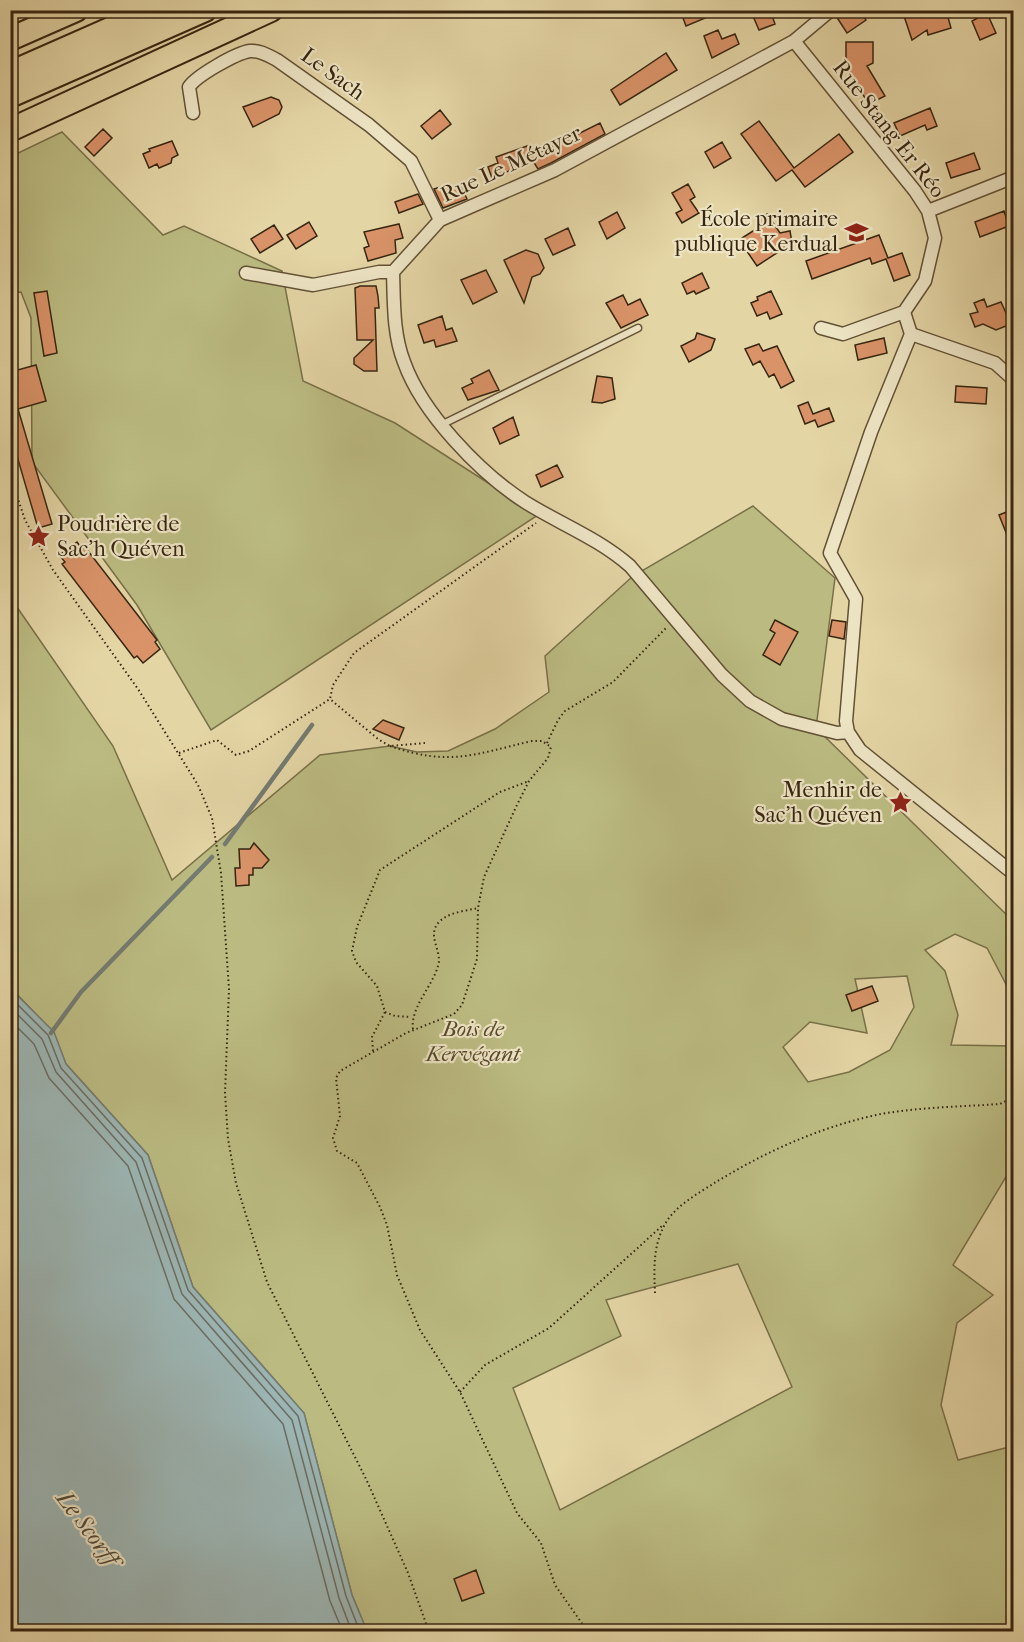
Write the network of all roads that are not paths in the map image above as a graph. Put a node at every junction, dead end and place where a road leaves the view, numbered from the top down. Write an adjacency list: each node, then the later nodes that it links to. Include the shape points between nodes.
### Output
1 (76, 10): 6 (highway)
2 (153, 10): 8 (highway)
3 (206, 10): 8 (highway)
4 (271, 10): 10 (highway)
5 (831, 10): 7 (street, Rue Le Métayer)
6 (10, 39)
7 (794, 41): 12 (street, Rue Stang Er Réo); 13 (street, Rue Le Métayer, via 555,170)
8 (17, 82)
9 (193, 113): 13 (street, Le Sach, via 189,87 194,80 249,51 261,52 352,114 411,161)
10 (10, 130)
11 (1014, 177): 12 (street)
12 (928, 211): 16 (street, Rue Stang Er Réo, via 935,238 926,281)
13 (440, 219): 14 (street, Rue Le Métayer)
14 (393, 272): 15 (street, via 327,285); 21 (street, via 396,331 404,363 428,407)
15 (246, 273)
16 (904, 312): 18 (street, via 843,334); 19 (street)
17 (638, 328): 21 (lane)
18 (821, 328)
19 (911, 334): 20 (street, via 995,363); 22 (street, via 871,432 830,553 856,599)
20 (1014, 380)
21 (443, 424): 22 (street, via 471,460 495,481 615,552 722,675 750,701 782,719 837,733)
22 (848, 732): 23 (street, via 860,750)
23 (1014, 874)

